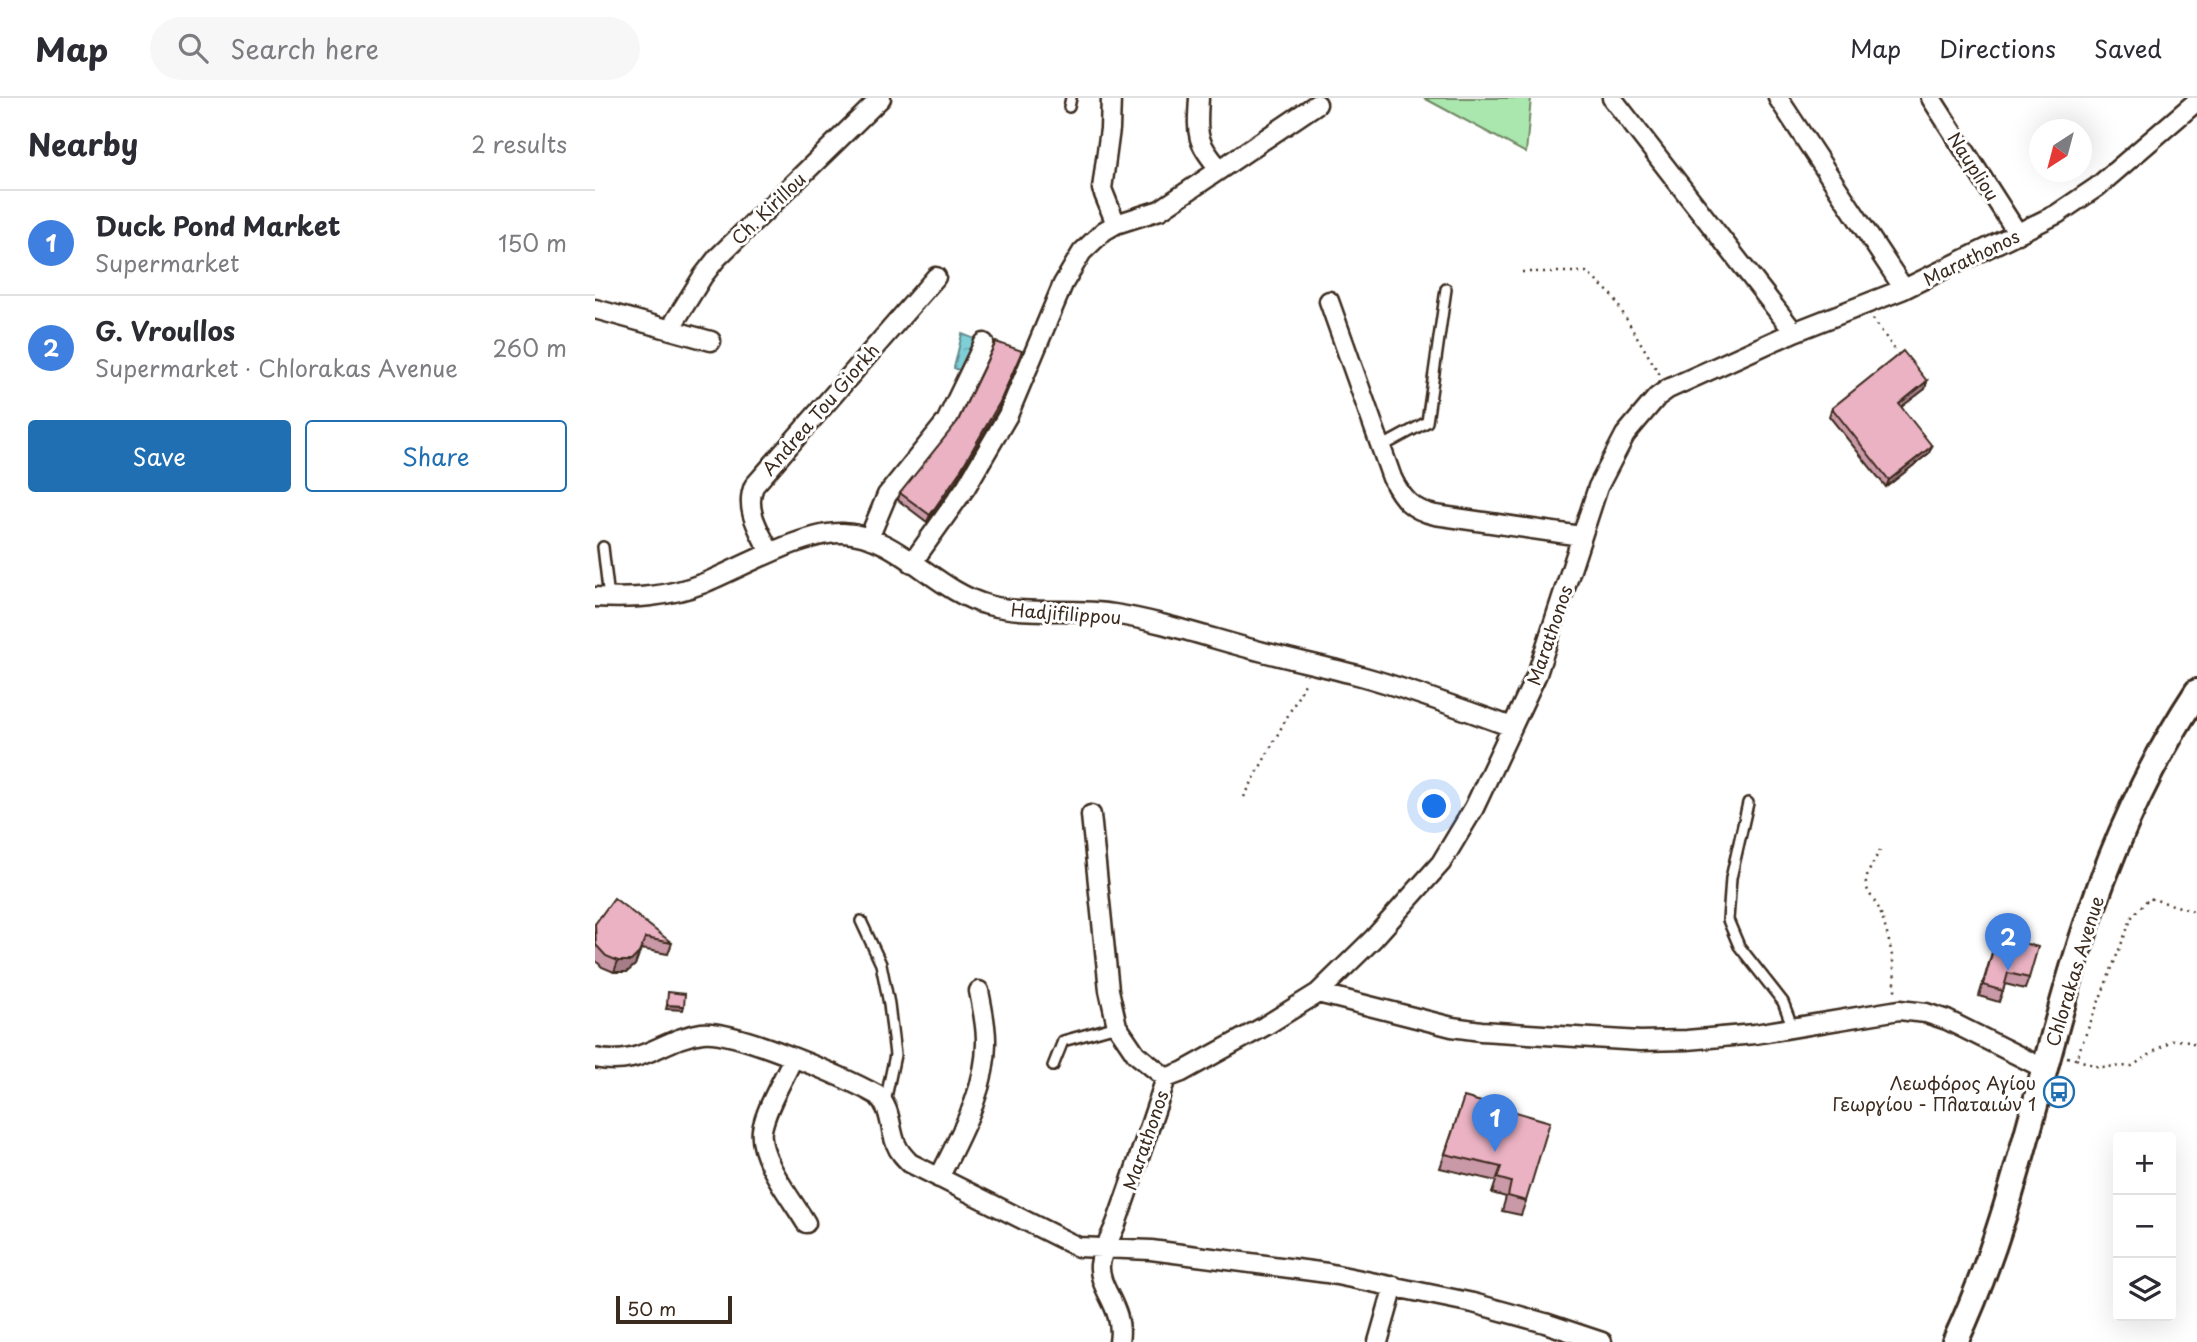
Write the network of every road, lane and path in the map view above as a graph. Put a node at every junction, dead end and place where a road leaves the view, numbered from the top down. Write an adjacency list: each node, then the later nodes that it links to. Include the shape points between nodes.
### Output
1 (881, 98): 19 (street, Ch. Kirillou, via 717,258)
2 (1111, 98): 10 (street, via 1102,189)
3 (1199, 98): 9 (street, via 1198,138)
4 (1612, 98): 20 (street)
5 (1778, 98): 15 (street)
6 (1931, 98): 11 (street, Naupliou)
7 (2197, 101): 11 (street, Marathonos, via 2097,187)
8 (1317, 104): 9 (street)
9 (1219, 168): 10 (street, via 1160,210)
10 (1116, 224): 30 (street, via 1091,241 1072,267 1008,415)
11 (2018, 234): 15 (street, Marathonos)
12 (1522, 272): 24 (path, via 1586,272 1612,295)
13 (936, 277): 29 (street, Andrea Tou Giorkh, via 754,486 749,506)
14 (1446, 289): 25 (lane, via 1427,422)
15 (1904, 289): 17 (street, Marathonos)
16 (1329, 301): 25 (street)
17 (1864, 304): 20 (street, Marathonos); 23 (path)
18 (595, 309): 19 (street)
19 (670, 329): 21 (street)
20 (1794, 332): 24 (street, Marathonos)
21 (711, 341)
22 (983, 344): 27 (street, via 946,422 887,495)
23 (1898, 354)
24 (1668, 389): 26 (street, Marathonos, via 1644,409 1625,435 1598,487)
25 (1381, 447): 26 (street, via 1401,495 1422,512)
26 (1581, 536): 34 (street, Marathonos, via 1537,674)
27 (869, 538): 29 (street, Hadjifilippou, via 823,534); 30 (street, Hadjifilippou)
28 (603, 547): 31 (lane)
29 (770, 553): 31 (street, Hadjifilippou, via 670,594)
30 (912, 563): 32 (street, Hadjifilippou, via 948,588 1003,609 1115,614)
31 (602, 597)
32 (1315, 664): 34 (street, Hadjifilippou); 35 (path)
33 (2197, 692): 50 (main road, Chlorakas Avenue, via 2163,747 2114,849 2073,966)
34 (1512, 727): 42 (street, Marathonos, via 1474,808 1440,863)
35 (1244, 797)
36 (1748, 803): 45 (lane, via 1731,878 1728,920 1739,946 1783,1002)
37 (1091, 815): 44 (street, via 1109,990)
38 (1880, 850): 43 (path, via 1866,883 1878,907 1896,971)
39 (2197, 912): 49 (path, via 2149,898 2132,917)
40 (861, 921): 53 (lane, via 881,964 889,1004 895,1055)
41 (979, 991): 54 (street, via 986,1040 984,1068 966,1123)
42 (1318, 993): 45 (street, via 1452,1027 1593,1040 1687,1040); 52 (street, Marathonos)
43 (1892, 1010): 45 (street); 50 (street, via 1926,1013)
44 (1117, 1026): 51 (lane, via 1063,1041); 52 (street, via 1136,1054)
45 (1793, 1028)
46 (2197, 1047): 49 (path, via 2191,1041 2172,1040 2132,1066 2115,1068)
47 (595, 1058): 48 (street, via 621,1062 713,1033)
48 (793, 1058): 53 (street); 55 (street, via 765,1121 762,1142 769,1162)
49 (2076, 1059): 50 (path)
50 (2047, 1061): 61 (main road, Chlorakas Avenue, via 2003,1220)
51 (1053, 1066)
52 (1166, 1078): 56 (street, Marathonos)
53 (885, 1102): 54 (street, via 900,1152 910,1163)
54 (939, 1178): 56 (street, via 1078,1247)
55 (807, 1223)
56 (1106, 1247): 57 (street, via 1327,1273); 58 (street, Marathonos, via 1100,1269 1118,1313)
57 (1394, 1286): 59 (street); 60 (street, via 1533,1319)
58 (1119, 1342)
59 (1378, 1342)
60 (1602, 1342)
61 (1955, 1342)

